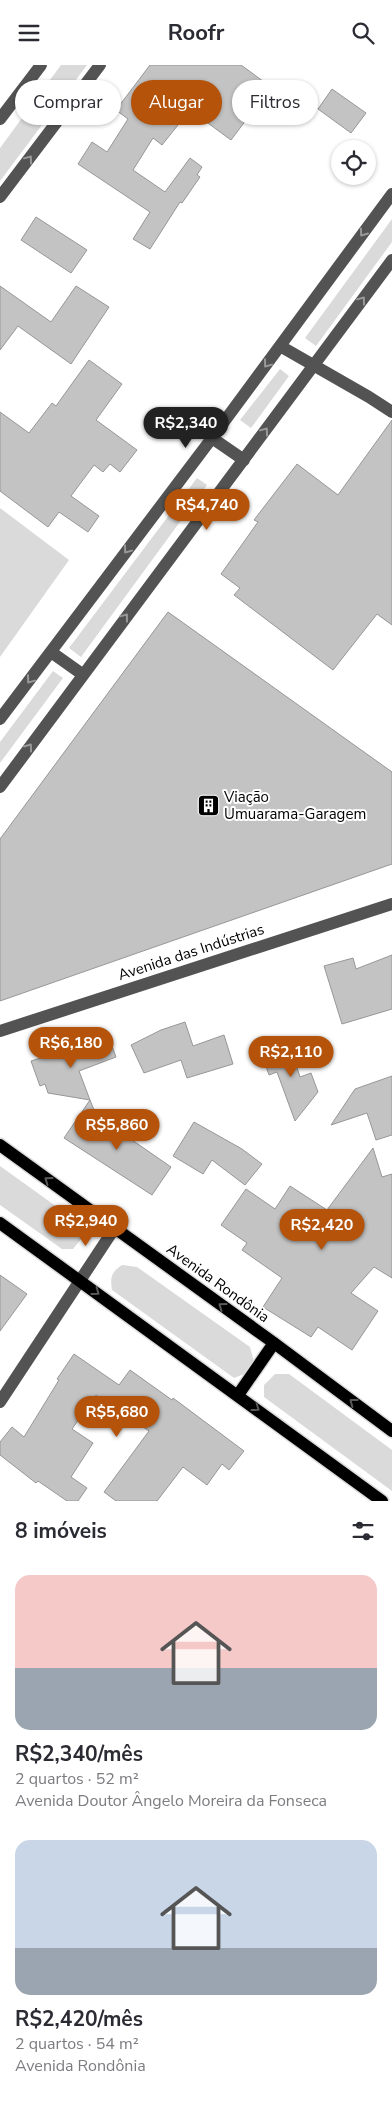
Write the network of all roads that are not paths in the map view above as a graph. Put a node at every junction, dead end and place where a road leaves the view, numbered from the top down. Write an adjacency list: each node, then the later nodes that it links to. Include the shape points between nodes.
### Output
1 (41, 65): 3 (street)
2 (100, 65): 5 (street, one-way to 2)
3 (0, 119)
4 (392, 194): 7 (street, one-way to 7)
5 (0, 197)
6 (392, 260): 8 (street, one-way to 6)
7 (280, 346): 8 (street); 10 (street, one-way to 10)
8 (314, 366): 9 (street); 11 (street, one-way to 8)
9 (392, 412)
10 (212, 438): 11 (street); 12 (street, one-way to 12)
11 (244, 460): 13 (street, one-way to 11)
12 (51, 652): 13 (street); 14 (street, one-way to 14)
13 (82, 674): 15 (street, one-way to 13)
14 (0, 719)
15 (0, 787)
16 (392, 904): 17 (street, Avenida das Indústrias)
17 (0, 1031)
18 (0, 1145): 20 (main road, Avenida Rondônia, one-way to 18)
19 (0, 1223): 21 (main road)
20 (114, 1229): 21 (street); 22 (main road, Avenida Rondônia, one-way to 20)
21 (80, 1280): 23 (main road, one-way to 23); 24 (street)
22 (274, 1343): 23 (main road); 25 (main road, Avenida Rondônia, one-way to 22)
23 (238, 1395): 26 (main road, one-way to 26)
24 (0, 1402)
25 (392, 1431)
26 (382, 1501)

